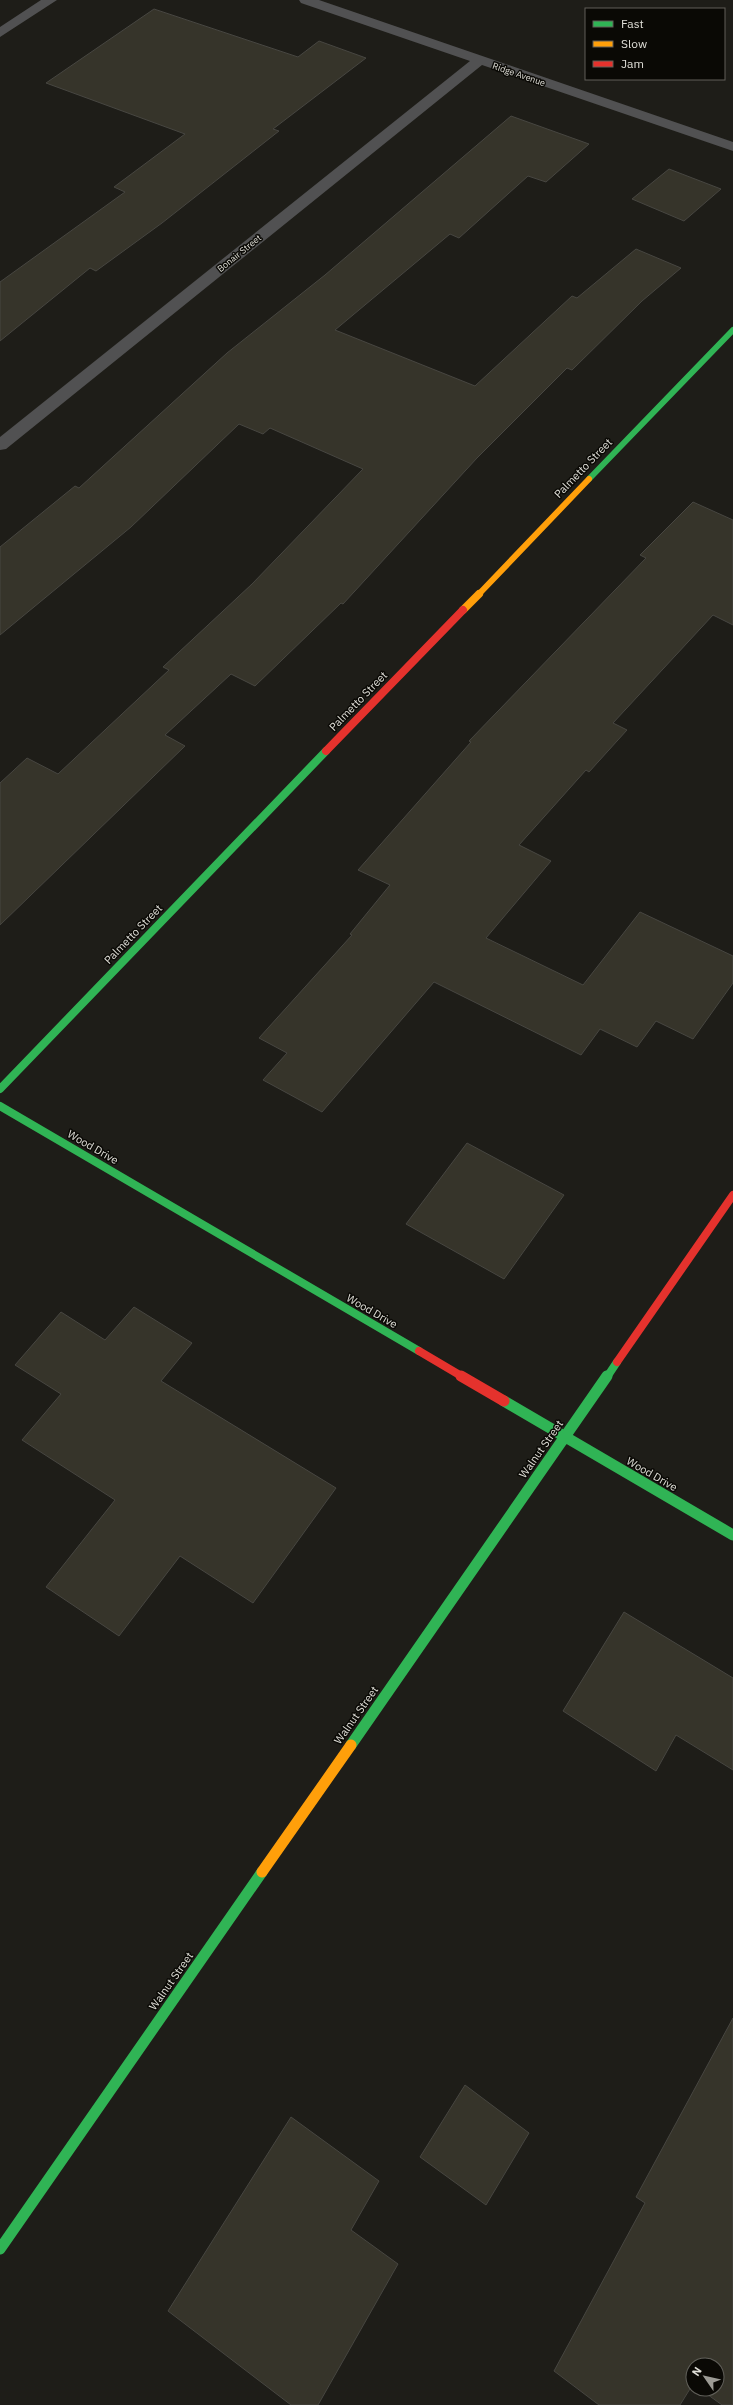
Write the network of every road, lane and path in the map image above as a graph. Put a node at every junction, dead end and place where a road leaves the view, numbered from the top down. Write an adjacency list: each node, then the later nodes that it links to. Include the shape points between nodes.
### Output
1 (50, 0): 3 (street)
2 (306, 0): 4 (street, Ridge Avenue)
3 (0, 33)
4 (479, 61): 5 (street, Ridge Avenue); 7 (street, Bonair Street)
5 (733, 147)
6 (733, 330): 8 (street, Palmetto Street)
7 (0, 445)
8 (0, 1089)
9 (0, 1106): 11 (street, Wood Drive)
10 (733, 1195): 11 (street, Walnut Street)
11 (564, 1437): 12 (street, Wood Drive); 13 (street, Walnut Street)
12 (733, 1535)
13 (0, 2249)

